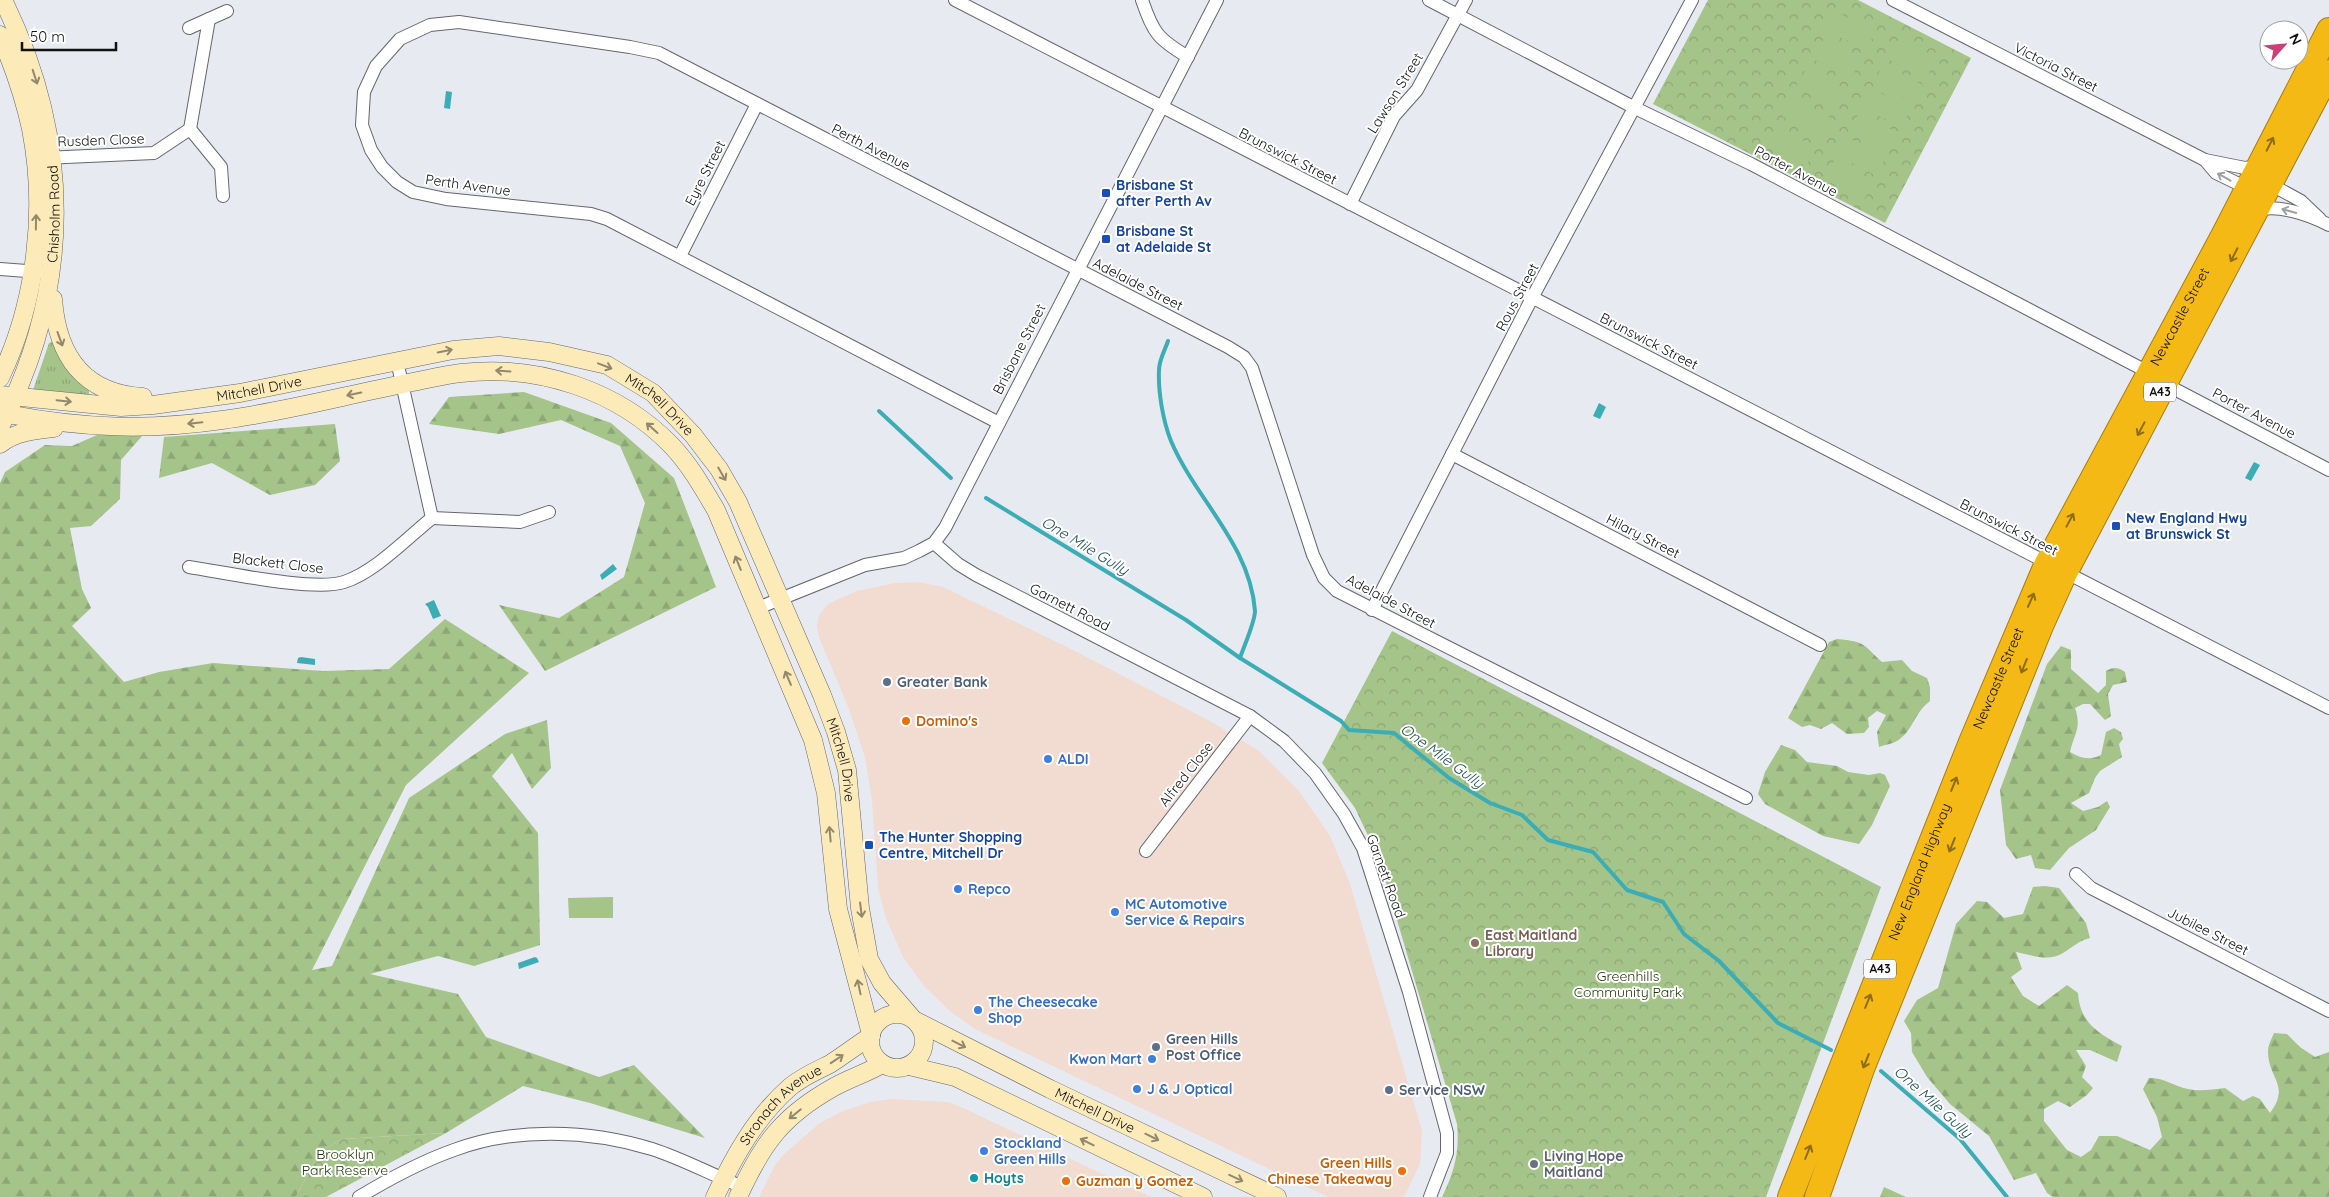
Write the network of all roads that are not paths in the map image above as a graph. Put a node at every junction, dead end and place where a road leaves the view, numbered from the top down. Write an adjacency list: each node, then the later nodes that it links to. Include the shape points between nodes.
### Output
1 (3, 0): 21 (main road, Chisholm Road, one-way to 21, via 26,50 39,89)
2 (955, 0): 18 (street, Brunswick Street)
3 (1142, 0): 15 (street, via 1151,26 1162,40)
4 (1217, 0): 15 (street, Brisbane Street)
5 (1429, 0): 10 (street, Porter Avenue)
6 (1466, 0): 10 (street, Lawson Street)
7 (1692, 0): 19 (street, Rous Street)
8 (1893, 0): 22 (street, Victoria Street)
9 (227, 10): 11 (street)
10 (1458, 15): 19 (street, Porter Avenue); 25 (street, Lawson Street, via 1418,90 1394,116)
11 (210, 19): 12 (street); 20 (street)
12 (189, 28)
13 (2329, 30): 23 (highway, Newcastle Street / A43, one-way to 13)
14 (0, 35): 21 (main road, Chisholm Road)
15 (1188, 57): 18 (street, Brisbane Street)
16 (2329, 72): 23 (highway, Newcastle Street / A43, via 2283,158)
17 (757, 104): 27 (street, Eyre Street); 27 (street, Perth Avenue, via 659,54 459,22 430,25 400,39 376,66 364,92 362,124 371,150 397,182 414,192 446,199 590,214 607,219); 29 (street, Perth Avenue)
18 (1161, 107): 25 (street, Brunswick Street); 29 (street, Brisbane Street)
19 (1635, 108): 32 (street, Rous Street); 35 (street, Porter Avenue, via 1751,164)
20 (190, 129): 21 (street, Rusden Close, via 154,153); 24 (street, via 221,167)
21 (44, 158): 30 (main road, Chisholm Road, one-way to 21, via 37,195); 31 (main road, Chisholm Road, via 54,193)
22 (2205, 160): 23 (street, Victoria Street, one-way to 22, via 2216,173); 23 (street, Victoria Street, via 2245,168)
23 (2254, 192): 26 (street, Victoria Street, one-way to 23, via 2272,207); 26 (street, Victoria Street, via 2301,201); 35 (highway, Newcastle Street / A43)
24 (223, 196)
25 (1350, 204): 32 (street, Brunswick Street)
26 (2326, 223)
27 (680, 256): 39 (street, Perth Avenue)
28 (0, 269): 30 (street)
29 (1077, 270): 39 (street, Brisbane Street); 51 (street, Adelaide Street, via 1244,357 1258,383 1313,555 1324,578 1337,591)
30 (33, 271): 31 (street); 34 (main road, Chisholm Road, via 22,325)
31 (52, 274): 37 (main road, one-way to 37, via 55,325 72,363 86,377 119,394); 38 (main road, Chisholm Road, via 38,336)
32 (1532, 298): 42 (street, Rous Street); 48 (street, Brunswick Street)
33 (397, 361): 36 (street); 37 (main road, Mitchell Drive); 49 (main road, Mitchell Drive, one-way to 49, via 453,350 499,346 533,350 607,365 653,393 720,469 738,502)
34 (0, 378)
35 (2157, 378): 43 (street, Porter Avenue); 48 (highway, Newcastle Street / A43)
36 (402, 384): 40 (main road, Mitchell Drive, one-way to 40, via 222,420 146,427); 45 (street); 50 (main road, Mitchell Drive, one-way to 36, via 716,510 696,476 672,446 613,400 541,374 460,373)
37 (192, 400): 38 (main road, Mitchell Drive, one-way to 37, via 121,407)
38 (4, 407): 40 (main road, Mitchell Drive)
39 (999, 422): 46 (street, Brisbane Street, via 945,528)
40 (82, 426): 41 (main road, via 27,432)
41 (0, 444)
42 (1452, 454): 51 (street, Rous Street); 52 (street, Hilary Street)
43 (2329, 470)
44 (549, 512): 45 (street, via 520,522)
45 (432, 518): 47 (street, Blackett Close, via 364,573 336,584 312,585)
46 (934, 543): 49 (street, Brisbane Street, via 904,558 858,567); 54 (street, Garnett Road, via 976,575)
47 (189, 567)
48 (2056, 568): 53 (street, Brunswick Street); 55 (highway, Newcastle Street / A43)
49 (780, 599): 50 (street, Brisbane Street); 60 (main road, Mitchell Drive, one-way to 60, via 822,695 847,770 860,908 869,959 882,984)
50 (758, 608): 61 (main road, Mitchell Drive, one-way to 50, via 838,909 822,770 802,709)
51 (1372, 610): 56 (street, Adelaide Street)
52 (1820, 645)
53 (2329, 708)
54 (1250, 716): 57 (street, Alfred Close); 70 (street, Garnett Road, via 1284,741 1315,773 1344,814 1362,848 1406,983 1447,1133 1447,1152)
55 (1980, 746): 71 (highway, New England Highway / A43, one-way to 55); 72 (highway, New England Highway / A43, one-way to 72)
56 (1746, 798)
57 (1146, 851)
58 (2076, 874): 59 (street, Jubilee Street, via 2091,888)
59 (2329, 1011)
60 (914, 1020): 61 (main road, via 898,1014 888,1016 876,1025); 63 (main road, via 924,1035 924,1045 918,1060); 69 (main road, Mitchell Drive, one-way to 69, via 1050,1090)
61 (871, 1035): 62 (main road, via 872,1052); 64 (main road, Stronach Avenue, one-way to 61, via 754,1126 773,1104 802,1078)
62 (882, 1064): 63 (main road, via 899,1069); 65 (main road, Stronach Avenue, one-way to 65, via 835,1087 786,1121 765,1145)
63 (910, 1066): 68 (main road, one-way to 63, via 955,1077)
64 (723, 1179): 65 (street); 66 (street, via 652,1149 591,1136 546,1134 500,1138 456,1149 418,1165); 67 (main road, Stronach Avenue)
65 (741, 1192)
66 (359, 1197)
67 (716, 1197)
68 (1203, 1197)
69 (1277, 1197)
70 (1430, 1197)
71 (1790, 1197)
72 (1817, 1197)

